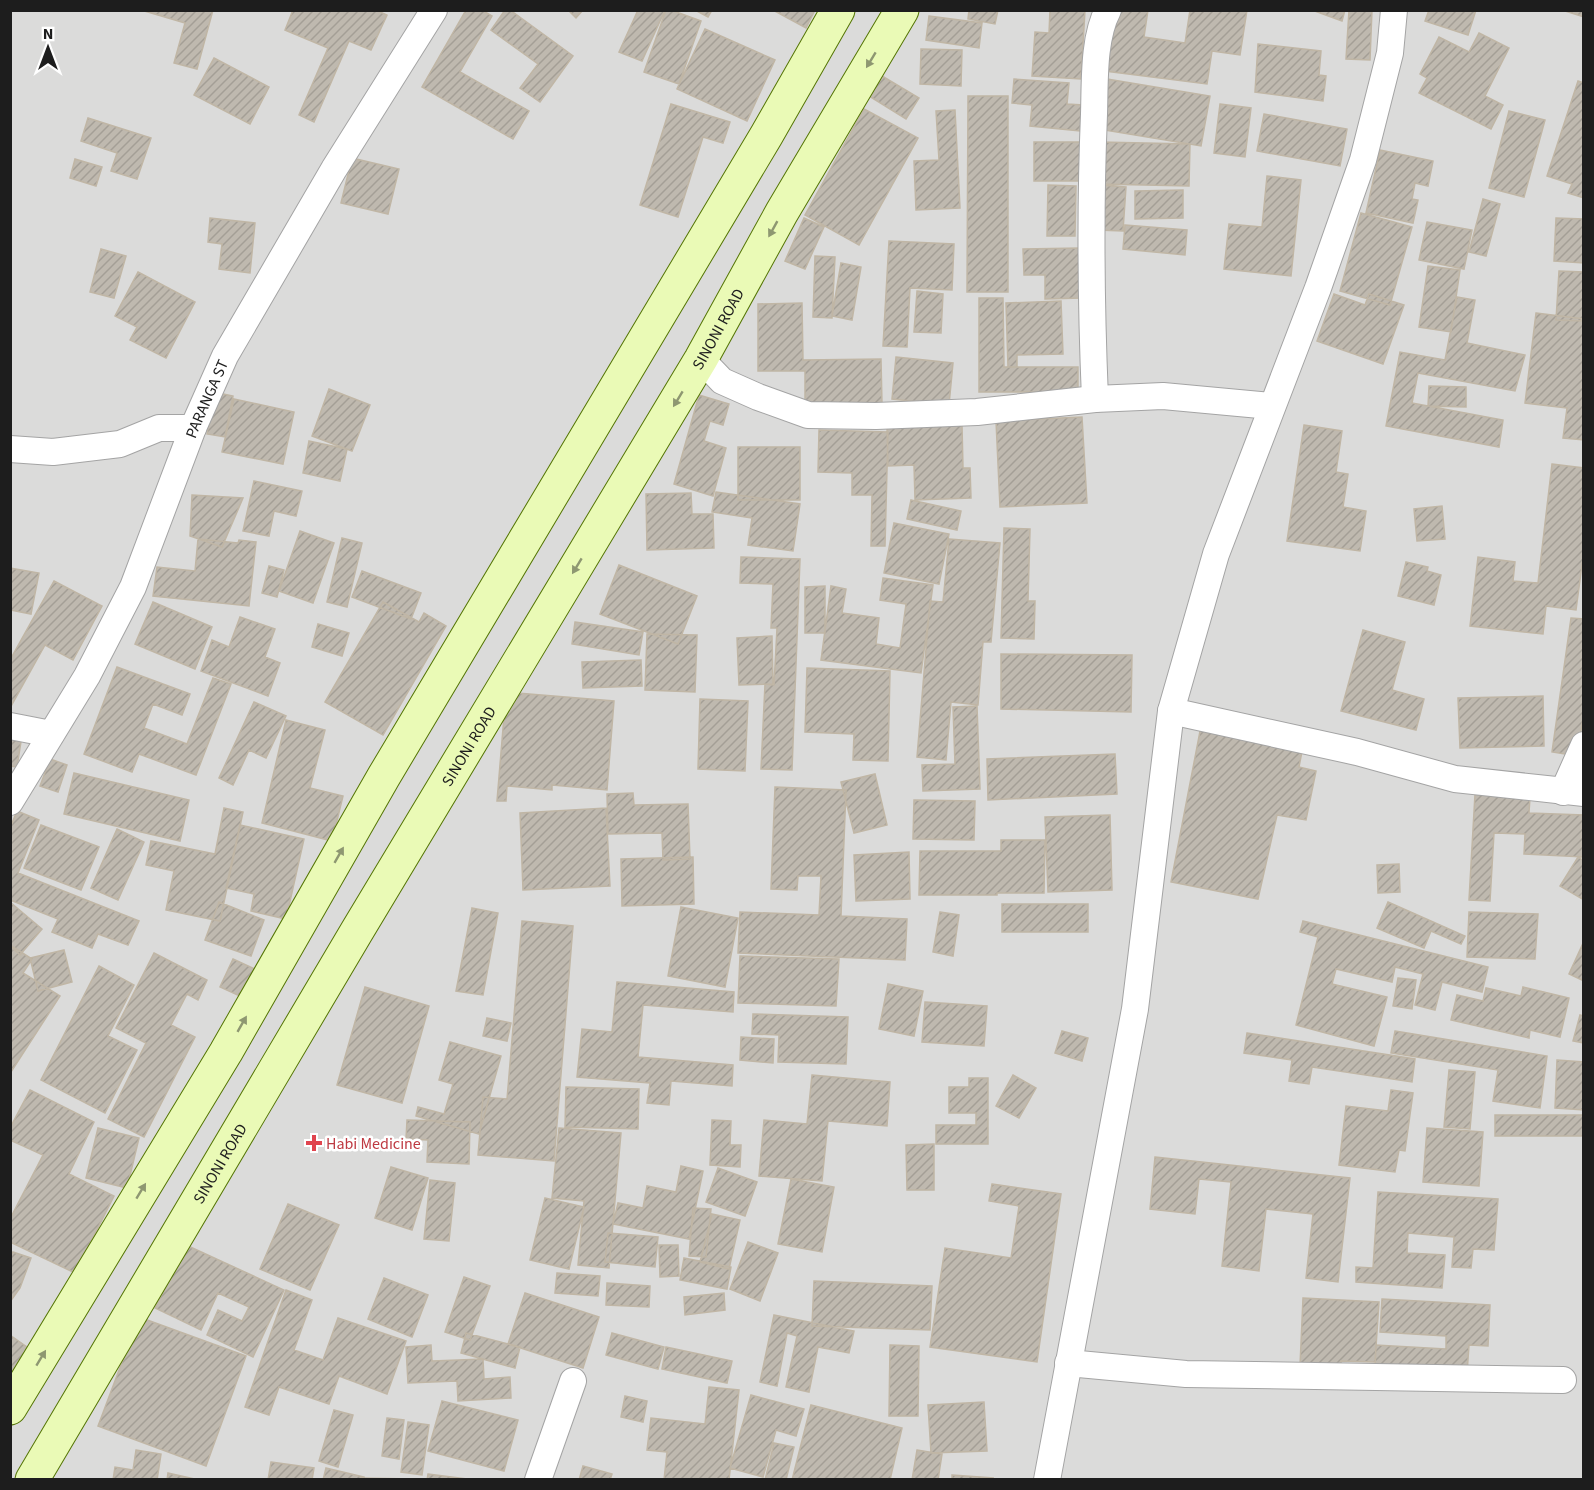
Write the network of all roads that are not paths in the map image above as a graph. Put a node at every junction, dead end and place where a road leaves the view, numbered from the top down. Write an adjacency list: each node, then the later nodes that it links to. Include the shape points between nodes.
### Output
1 (434, 10): 9 (street, PARANGA ST, via 334,169 225,356)
2 (838, 10): 20 (street, one-way to 2, via 226,1052 384,776)
3 (902, 10): 6 (street, SINONI ROAD, one-way to 6)
4 (1108, 10): 7 (street, via 1100,24 1091,189)
5 (1394, 10): 8 (street, via 1390,53 1362,160 1318,288)
6 (701, 359): 7 (street, via 722,381 808,415 977,412); 21 (street, SINONI ROAD, one-way to 21)
7 (1095, 399): 8 (street, via 1163,396)
8 (1271, 406): 11 (street, via 1216,554)
9 (193, 428): 10 (street, via 159,428 120,444 53,452); 13 (street, PARANGA ST, via 133,587 87,676)
10 (10, 449)
11 (1171, 711): 15 (street, via 1357,752 1455,779); 17 (street, via 1135,1009)
12 (10, 726): 13 (street)
13 (51, 734): 16 (street, PARANGA ST)
14 (1584, 746): 15 (street)
15 (1574, 793)
16 (10, 802)
17 (1068, 1363): 18 (street, via 1186,1374); 23 (street)
18 (1563, 1380)
19 (573, 1381): 22 (street)
20 (10, 1408)
21 (32, 1479)
22 (538, 1479)
23 (1047, 1479)

